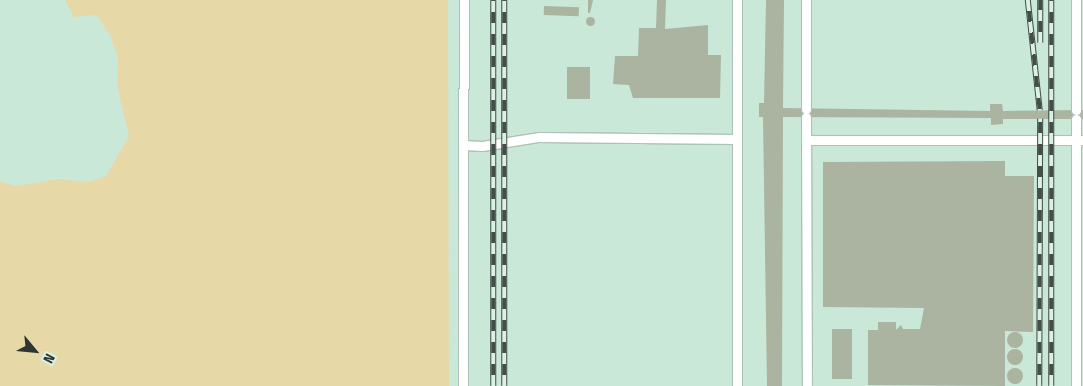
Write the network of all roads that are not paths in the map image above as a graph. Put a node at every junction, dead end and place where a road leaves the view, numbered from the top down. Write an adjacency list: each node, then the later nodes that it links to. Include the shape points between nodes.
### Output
1 (464, 0): 8 (lane)
2 (737, 0): 5 (lane)
3 (806, 0): 6 (lane)
4 (1076, 0): 7 (lane)
5 (737, 139): 8 (lane, via 539,137 482,146); 10 (lane)
6 (806, 140): 7 (lane); 11 (lane)
7 (1079, 140): 12 (lane)
8 (464, 145): 9 (lane)
9 (463, 386)
10 (737, 386)
11 (806, 386)
12 (1076, 386)

